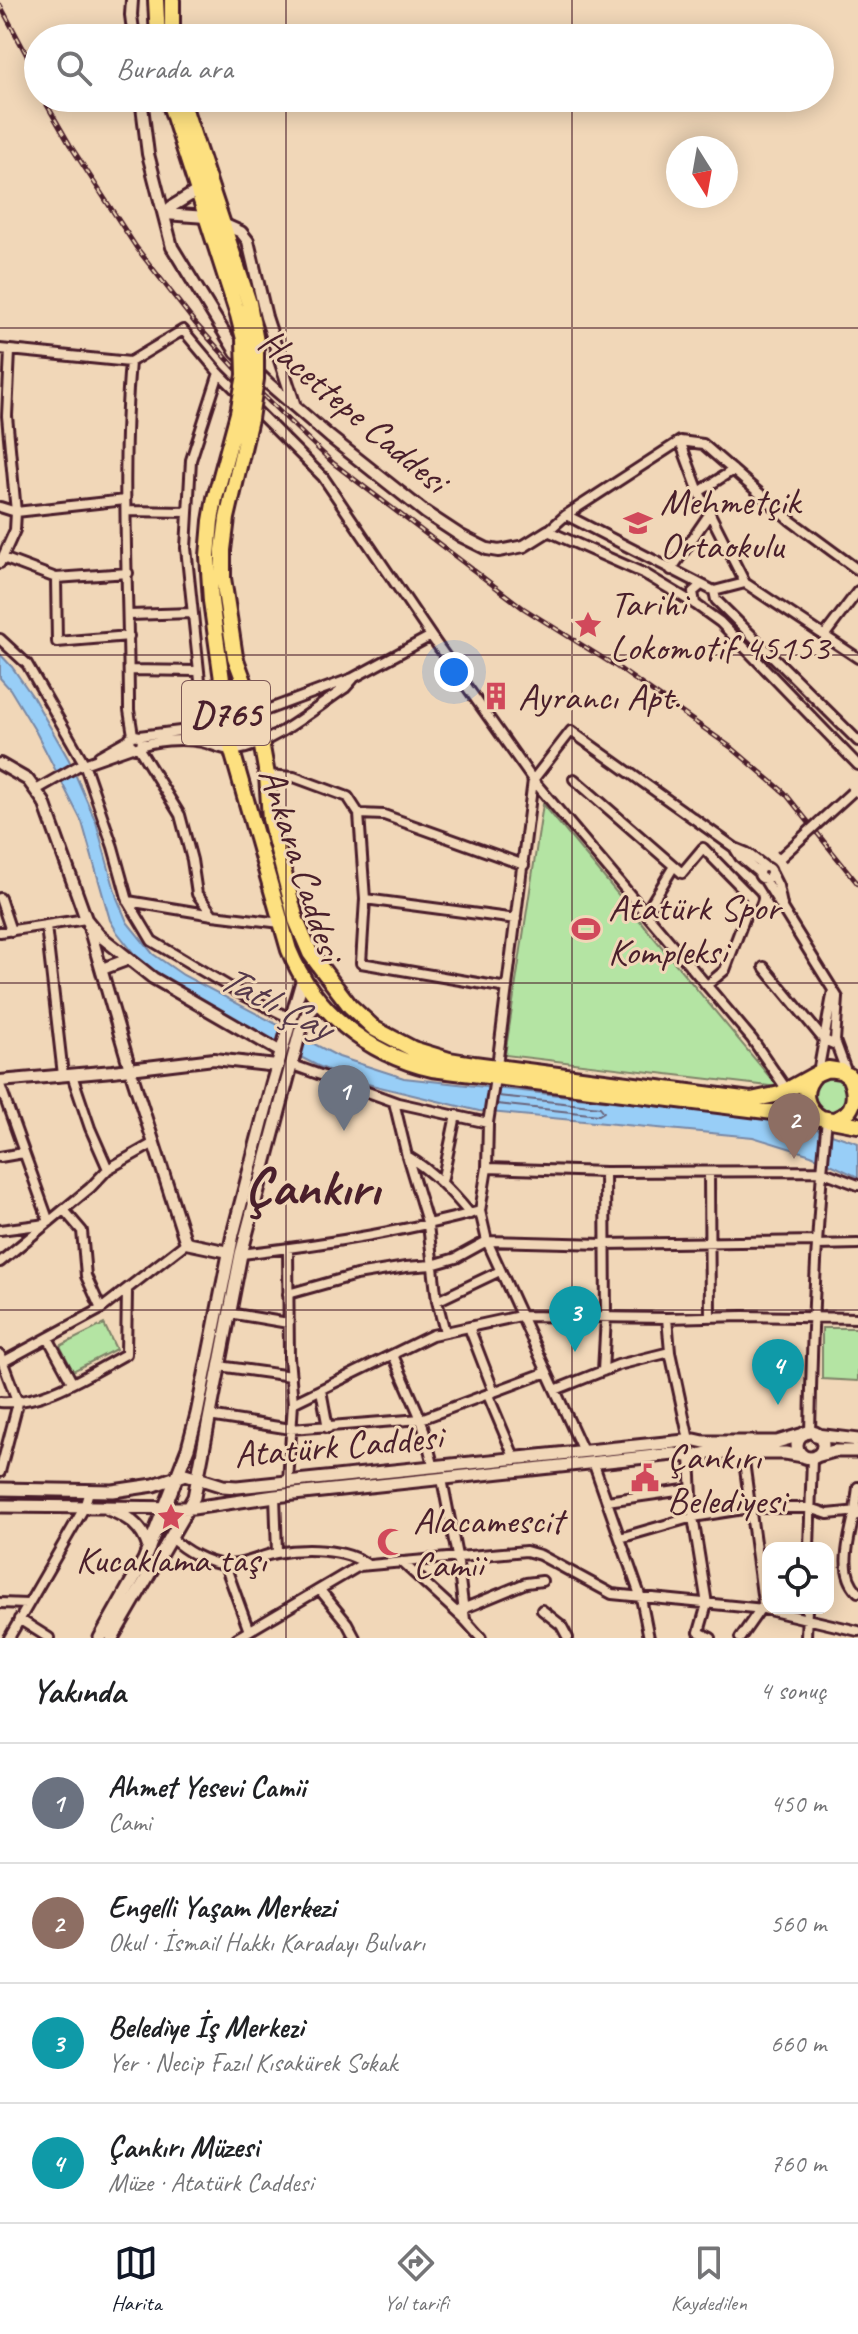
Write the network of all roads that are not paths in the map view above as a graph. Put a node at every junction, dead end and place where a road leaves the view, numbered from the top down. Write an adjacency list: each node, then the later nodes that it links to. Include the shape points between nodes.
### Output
1 (132, 0): 4 (street)
2 (156, 0): 5 (highway)
3 (172, 0): 6 (highway)
4 (132, 24)
5 (157, 24)
6 (172, 24)
7 (143, 112): 11 (street, Hacettepe Caddesi)
8 (172, 112): 10 (highway, D765)
9 (186, 112): 13 (highway, D765)
10 (197, 191): 11 (street); 12 (highway, D765)
11 (164, 214): 12 (street); 19 (street, Hacettepe Caddesi, via 178,260 229,342)
12 (206, 217): 14 (highway, D765)
13 (221, 223): 14 (highway, D765, via 252,311); 19 (street, via 248,241)
14 (250, 340): 21 (highway, D765, bridge, via 256,379)
15 (0, 349): 16 (street)
16 (10, 351): 17 (street); 20 (street)
17 (130, 362): 18 (street, via 183,330); 25 (street)
18 (219, 373): 29 (street, via 191,460); 46 (street, via 323,477)
19 (296, 408): 32 (street, Hacettepe Caddesi, via 426,513 475,544 515,549)
20 (4, 416): 28 (street)
21 (244, 416): 53 (highway, D765, via 222,564 235,657); 54 (highway, Ankara Caddesi / D765, via 215,498 208,556)
22 (680, 441): 23 (street, via 703,444); 24 (street); 31 (street)
23 (733, 470): 24 (street); 35 (street)
24 (699, 492): 30 (street)
25 (125, 500): 27 (street); 28 (street)
26 (0, 507): 28 (street)
27 (126, 511): 29 (street); 36 (street)
28 (16, 512): 33 (street, via 15,530)
29 (188, 512): 43 (street)
30 (710, 513): 34 (street); 38 (street)
31 (566, 515): 32 (street); 34 (street)
32 (548, 531): 42 (street, via 645,574)
33 (2, 560): 37 (street)
34 (671, 570): 39 (street)
35 (858, 570)
36 (128, 573): 37 (street); 44 (street)
37 (56, 578): 45 (street, via 57,642)
38 (745, 583): 41 (street); 47 (street)
39 (701, 585): 41 (street); 42 (street, via 693,592)
40 (858, 591): 47 (street)
41 (715, 596): 42 (street); 56 (street)
42 (699, 606): 62 (street, via 765,666)
43 (192, 613): 44 (street); 51 (street)
44 (129, 615): 45 (street)
45 (129, 636): 50 (street)
46 (431, 636): 52 (street); 65 (street)
47 (824, 636): 49 (street)
48 (0, 639): 60 (street, via 27,664)
49 (858, 658)
50 (129, 670): 51 (street); 57 (street)
51 (198, 671): 55 (street)
52 (353, 678): 53 (street); 58 (street)
53 (256, 714): 54 (street); 58 (highway, D765)
54 (227, 722): 55 (street); 59 (highway, Ankara Caddesi / D765)
55 (205, 728): 57 (street)
56 (858, 741)
57 (135, 742): 59 (street, via 199,741); 60 (street); 76 (street, via 180,815 197,894)
58 (262, 743): 59 (street); 63 (highway, D765)
59 (232, 751): 79 (highway, Ankara Caddesi / D765)
60 (85, 763): 67 (street); 74 (street)
61 (0, 764): 67 (street)
62 (858, 765)
63 (267, 775): 68 (street, via 294,777 348,797); 98 (highway, D765, via 270,819 296,920 333,986 366,1021 397,1042)
64 (574, 779): 70 (street)
65 (533, 780): 69 (street); 71 (street, via 571,731 747,853); 75 (street)
66 (855, 789): 71 (street, bridge)
67 (36, 790): 77 (street)
68 (359, 814): 69 (street, via 384,815); 73 (street)
69 (524, 865): 78 (street)
70 (674, 866): 75 (street); 87 (street, via 682,873 703,848 752,898 725,970)
71 (766, 872): 89 (street, via 797,935)
72 (0, 898): 81 (street)
73 (365, 899): 78 (street); 88 (street, via 361,963)
74 (128, 901): 76 (street); 91 (street, via 152,941)
75 (646, 912): 87 (street)
76 (213, 915): 79 (street)
77 (86, 919): 80 (street); 83 (street); 85 (street)
78 (516, 919): 88 (street)
79 (281, 923): 86 (highway, Ankara Caddesi / D765)
80 (46, 926): 81 (street); 97 (street)
81 (11, 931): 82 (street)
82 (0, 932)
83 (129, 959): 85 (street); 94 (street)
84 (764, 967): 92 (street)
85 (102, 969): 95 (street)
86 (303, 978): 90 (highway, Ankara Caddesi / D765); 91 (main road)
87 (707, 985): 101 (street)
88 (507, 988): 98 (street)
89 (833, 989): 92 (street); 93 (street, via 838,998)
90 (319, 1001): 94 (main road); 98 (highway, D765, via 359,1037 397,1058 432,1069)
91 (290, 1021): 94 (main road)
92 (824, 1040): 93 (street); 96 (street)
93 (836, 1045): 99 (street)
94 (285, 1057): 95 (street); 102 (street); 130 (main road)
95 (130, 1069): 97 (street); 107 (street)
96 (818, 1073): 99 (highway, via 835,1070); 101 (highway, D765); 104 (highway, via 806,1094 811,1111)
97 (68, 1075): 100 (street); 113 (street)
98 (495, 1076): 101 (highway, D765, via 751,1100); 104 (highway, D765); 105 (street)
99 (853, 1079): 104 (highway, via 854,1105 846,1115)
100 (0, 1083): 108 (street)
101 (787, 1090)
102 (394, 1102): 103 (street); 109 (street)
103 (456, 1115): 105 (street); 116 (street)
104 (827, 1122): 106 (highway, D765); 111 (street)
105 (488, 1123): 112 (street)
106 (858, 1125)
107 (154, 1143): 113 (street); 125 (street)
108 (23, 1153): 110 (street); 120 (street)
109 (407, 1156): 116 (street); 121 (street)
110 (0, 1157)
111 (822, 1167): 115 (street); 117 (street); 126 (street)
112 (487, 1168): 114 (street); 119 (street)
113 (108, 1169): 118 (street)
114 (605, 1172): 115 (street); 127 (street)
115 (709, 1173): 124 (street)
116 (442, 1182): 119 (street)
117 (858, 1185)
118 (64, 1210): 120 (street); 137 (street, via 82,1231 86,1276)
119 (475, 1212): 121 (street); 123 (street)
120 (48, 1223): 122 (street); 131 (street)
121 (428, 1225): 129 (street); 132 (street)
122 (0, 1230)
123 (487, 1241): 127 (street); 132 (street); 133 (street)
124 (709, 1242): 126 (street); 127 (street); 141 (street)
125 (186, 1243): 130 (street); 134 (street)
126 (817, 1243): 128 (street); 142 (street)
127 (604, 1244): 140 (street)
128 (858, 1244)
129 (288, 1249): 130 (street); 135 (street)
130 (235, 1253): 138 (main road); 179 (main road)
131 (0, 1262)
132 (432, 1265): 135 (street, via 356,1275); 136 (street)
133 (500, 1271): 136 (street); 139 (street)
134 (127, 1290): 137 (street); 156 (street, via 126,1354)
135 (288, 1294): 145 (street)
136 (437, 1301): 147 (street)
137 (101, 1309): 148 (street)
138 (229, 1313): 145 (street); 152 (main road)
139 (520, 1316): 140 (street); 146 (street); 154 (street)
140 (606, 1317): 143 (street); 153 (street)
141 (710, 1317): 142 (street); 143 (street)
142 (813, 1317): 144 (street); 167 (street)
143 (667, 1318): 149 (street)
144 (858, 1318)
145 (288, 1323): 155 (street)
146 (469, 1327): 147 (street); 159 (street)
147 (445, 1332): 150 (street)
148 (48, 1338): 151 (street); 156 (street)
149 (670, 1352): 153 (street); 168 (street)
150 (393, 1355): 157 (street); 164 (street)
151 (1, 1358): 161 (street)
152 (219, 1366): 155 (street); 163 (main road)
153 (603, 1371): 158 (street)
154 (547, 1372): 158 (street); 159 (street)
155 (291, 1376): 162 (street)
156 (72, 1382): 161 (street)
157 (321, 1390): 162 (street); 165 (street)
158 (555, 1390): 170 (street)
159 (491, 1394): 164 (street); 175 (street)
160 (0, 1402): 161 (street)
161 (18, 1403): 178 (street)
162 (293, 1403): 166 (street)
163 (209, 1416): 166 (street); 180 (main road)
164 (421, 1419): 165 (street); 177 (street)
165 (328, 1428): 166 (street)
166 (291, 1429): 182 (street)
167 (810, 1434): 168 (main road, Atatürk Caddesi, via 777,1442); 169 (main road, Atatürk Caddesi); 174 (main road, via 821,1439 822,1446); 174 (main road, via 797,1445)
168 (690, 1440): 170 (main road, Atatürk Caddesi); 173 (main road, via 682,1450)
169 (858, 1440)
170 (583, 1451): 175 (main road, Atatürk Caddesi)
171 (858, 1451): 174 (main road, Atatürk Caddesi)
172 (743, 1454): 173 (main road, Atatürk Caddesi); 174 (main road, Atatürk Caddesi); 194 (street)
173 (690, 1456): 176 (main road, Atatürk Caddesi); 185 (street)
174 (810, 1457): 195 (street)
175 (515, 1459): 177 (main road, Atatürk Caddesi)
176 (593, 1462): 181 (main road, Atatürk Caddesi); 188 (street)
177 (434, 1468): 182 (main road, Atatürk Caddesi)
178 (0, 1472)
179 (177, 1476): 180 (main road, Atatürk Caddesi); 186 (main road, Atatürk Caddesi, via 140,1488); 191 (main road)
180 (197, 1477): 182 (main road, Atatürk Caddesi, via 230,1487); 193 (main road)
181 (442, 1479): 187 (main road, Atatürk Caddesi); 203 (street)
182 (288, 1482)
183 (858, 1487): 196 (street)
184 (0, 1489): 186 (main road, Atatürk Caddesi)
185 (691, 1489): 188 (street); 197 (street)
186 (89, 1491): 192 (street)
187 (275, 1496): 193 (main road, Atatürk Caddesi); 202 (street)
188 (607, 1501): 199 (street)
189 (0, 1506): 192 (main road, Atatürk Caddesi)
190 (104, 1507): 191 (main road, Atatürk Caddesi); 192 (main road, Atatürk Caddesi); 201 (main road, via 135,1524)
191 (164, 1507): 193 (main road, Atatürk Caddesi); 201 (main road)
192 (84, 1508): 213 (street)
193 (188, 1508): 198 (main road)
194 (750, 1508): 195 (street); 197 (street); 211 (street)
195 (810, 1508): 196 (street, via 828,1514); 200 (street)
196 (857, 1512): 209 (street, via 846,1558 847,1574)
197 (693, 1517): 199 (street); 214 (street)
198 (170, 1537): 205 (street, via 184,1550); 227 (main road)
199 (620, 1538): 210 (street)
200 (809, 1542)
201 (149, 1548): 226 (main road)
202 (277, 1552): 205 (street); 206 (street, via 327,1551 357,1556)
203 (457, 1556): 204 (street); 210 (street, via 526,1551 612,1594); 216 (street)
204 (402, 1562): 206 (street); 216 (street)
205 (225, 1565): 222 (street)
206 (368, 1565): 208 (street)
207 (542, 1581): 216 (street)
208 (320, 1590): 222 (street); 229 (street)
209 (858, 1592)
210 (641, 1598): 214 (street); 232 (street)
211 (762, 1601)
212 (0, 1603): 213 (street)
213 (27, 1604): 221 (street)
214 (707, 1604): 215 (street); 233 (street, via 699,1632)
215 (762, 1609)
216 (460, 1610): 230 (street)
217 (542, 1610): 231 (street)
218 (762, 1610): 234 (street)
219 (807, 1614): 235 (street)
220 (810, 1614): 223 (street)
221 (19, 1619): 224 (street); 225 (street)
222 (249, 1631): 228 (street)
223 (858, 1631)
224 (9, 1638)
225 (49, 1638)
226 (100, 1638)
227 (112, 1638)
228 (237, 1638)
229 (355, 1638)
230 (481, 1638)
231 (568, 1638)
232 (649, 1638)
233 (711, 1638)
234 (740, 1638)
235 (806, 1638)

